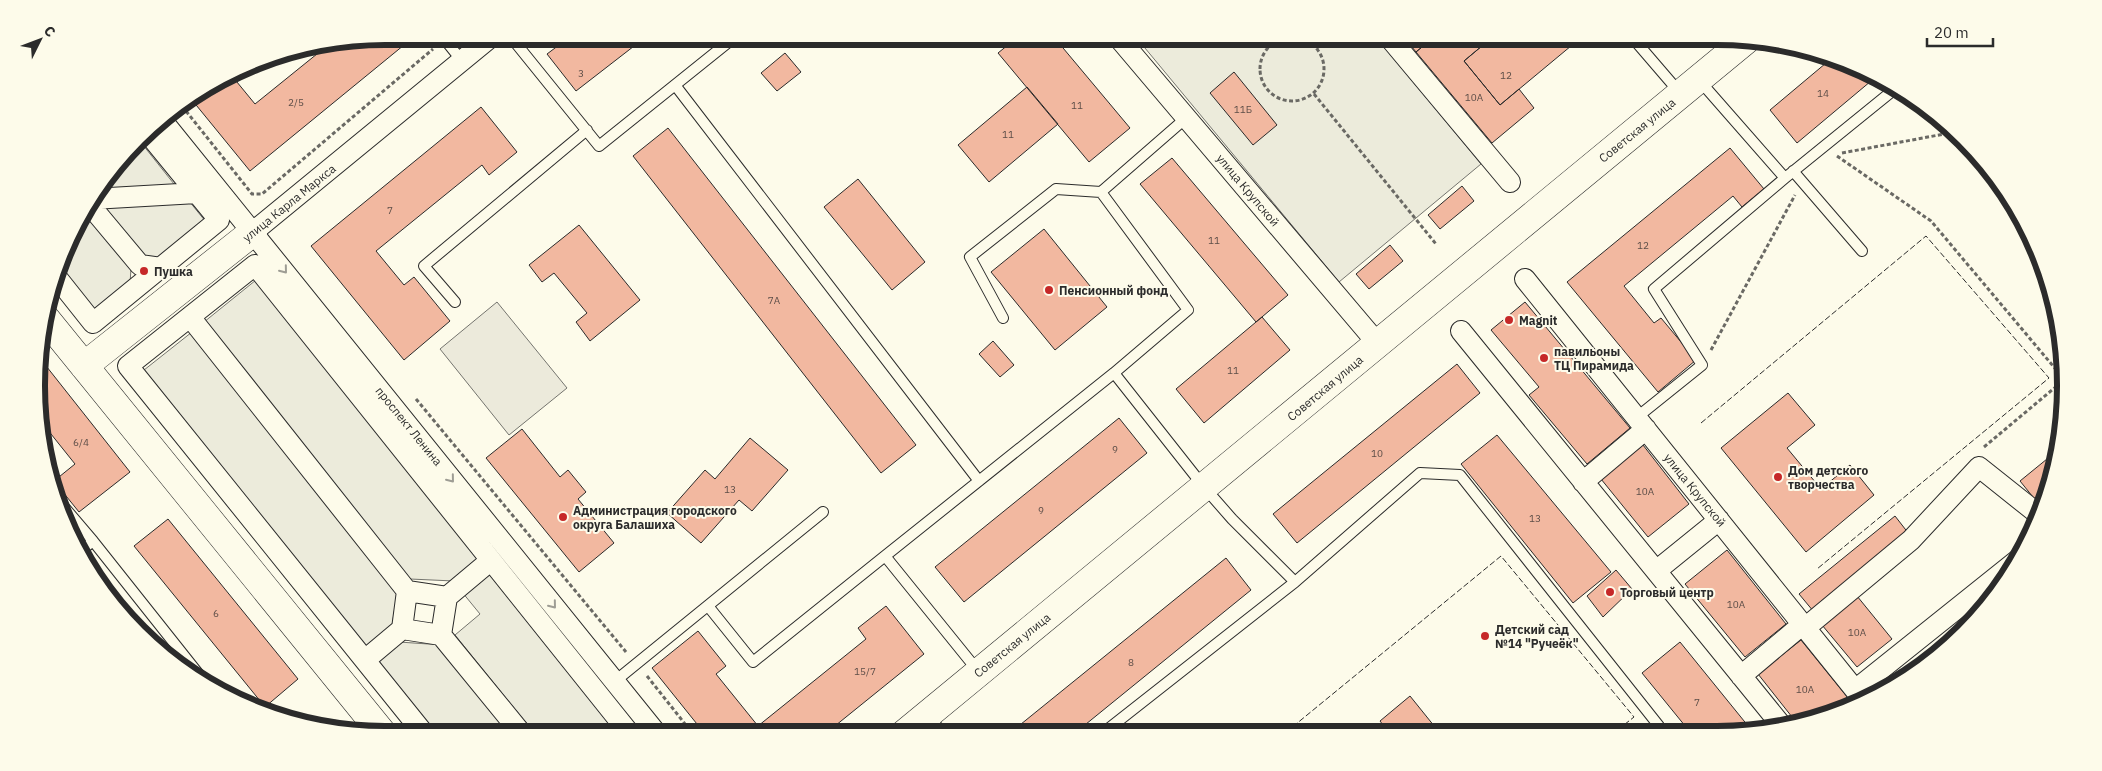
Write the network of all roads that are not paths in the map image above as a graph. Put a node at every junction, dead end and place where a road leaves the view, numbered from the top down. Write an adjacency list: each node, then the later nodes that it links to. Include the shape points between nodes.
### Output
1 (449, 45): 9 (lane)
2 (481, 45): 9 (street, улица Карла Маркса)
3 (517, 45): 15 (lane)
4 (725, 45): 10 (lane)
5 (1125, 45): 13 (street, улица Крупской)
6 (1396, 45): 19 (street)
7 (1642, 45): 11 (lane)
8 (1739, 46): 11 (main road, Советская улица)
9 (462, 61): 24 (street, улица Карла Маркса)
10 (675, 85): 15 (lane, via 599,146); 40 (lane)
11 (1690, 86): 18 (lane); 36 (main road, Советская улица)
12 (1890, 93): 17 (lane)
13 (1186, 118): 20 (lane); 36 (street, улица Крупской)
14 (166, 125): 24 (street, проспект Ленина)
15 (587, 130): 31 (lane, via 424,266)
16 (152, 138): 21 (street)
17 (1793, 171): 18 (lane); 25 (lane)
18 (1784, 178): 39 (lane, via 1654,289 1702,365)
19 (1510, 182)
20 (1101, 192): 33 (lane, via 1056,189 970,257); 38 (lane, via 1188,310)
21 (197, 193): 22 (street); 27 (street, via 219,220)
22 (101, 199)
23 (94, 210): 26 (street)
24 (253, 232): 37 (main road, улица Карла Маркса); 64 (street, проспект Ленина, one-way to 64)
25 (1862, 251)
26 (140, 265): 27 (street); 30 (street)
27 (161, 268): 30 (street)
28 (1525, 279): 39 (street, улица Крупской)
29 (61, 283): 30 (street, via 93,323)
30 (139, 286)
31 (455, 302)
32 (190, 317): 50 (street, via 256,265); 54 (street); 60 (street, via 128,366)
33 (1003, 318)
34 (51, 325): 37 (main road)
35 (1461, 332): 41 (street)
36 (1378, 344): 42 (main road, Советская улица)
37 (84, 366): 69 (main road)
38 (1114, 373): 40 (lane); 42 (lane)
39 (1641, 424): 41 (street); 46 (street, улица Крупской)
40 (979, 480): 49 (lane)
41 (1584, 482): 51 (street)
42 (1204, 487): 53 (lane); 62 (main road, Советская улица)
43 (2033, 510): 57 (street, via 1979,467 1911,540)
44 (823, 512): 56 (lane)
45 (70, 513): 47 (lane)
46 (1719, 520): 51 (street); 57 (street, улица Крупской)
47 (93, 541): 48 (lane); 61 (lane)
48 (86, 547)
49 (885, 556): 56 (lane, via 753,662); 62 (lane)
50 (490, 561): 55 (street); 72 (street)
51 (1656, 571): 63 (street)
52 (2001, 573): 65 (street, via 1872,677)
53 (1294, 582): 74 (lane); 75 (lane, via 1420,473 1460,475)
54 (407, 591): 55 (street); 58 (street)
55 (447, 596): 59 (street)
56 (708, 606): 64 (lane)
57 (1804, 626): 63 (street); 66 (street, улица Крупской)
58 (402, 629): 59 (street); 60 (street)
59 (441, 635): 71 (street)
60 (365, 660): 70 (street)
61 (193, 667)
62 (979, 672): 68 (main road, Советская улица)
63 (1741, 676): 67 (street)
64 (614, 682): 73 (street, проспект Ленина)
65 (1861, 694)
66 (1860, 695)
67 (1777, 720)
68 (935, 724)
69 (376, 726)
70 (418, 726)
71 (515, 726)
72 (624, 726)
73 (650, 726)
74 (1112, 726)
75 (1660, 726)

